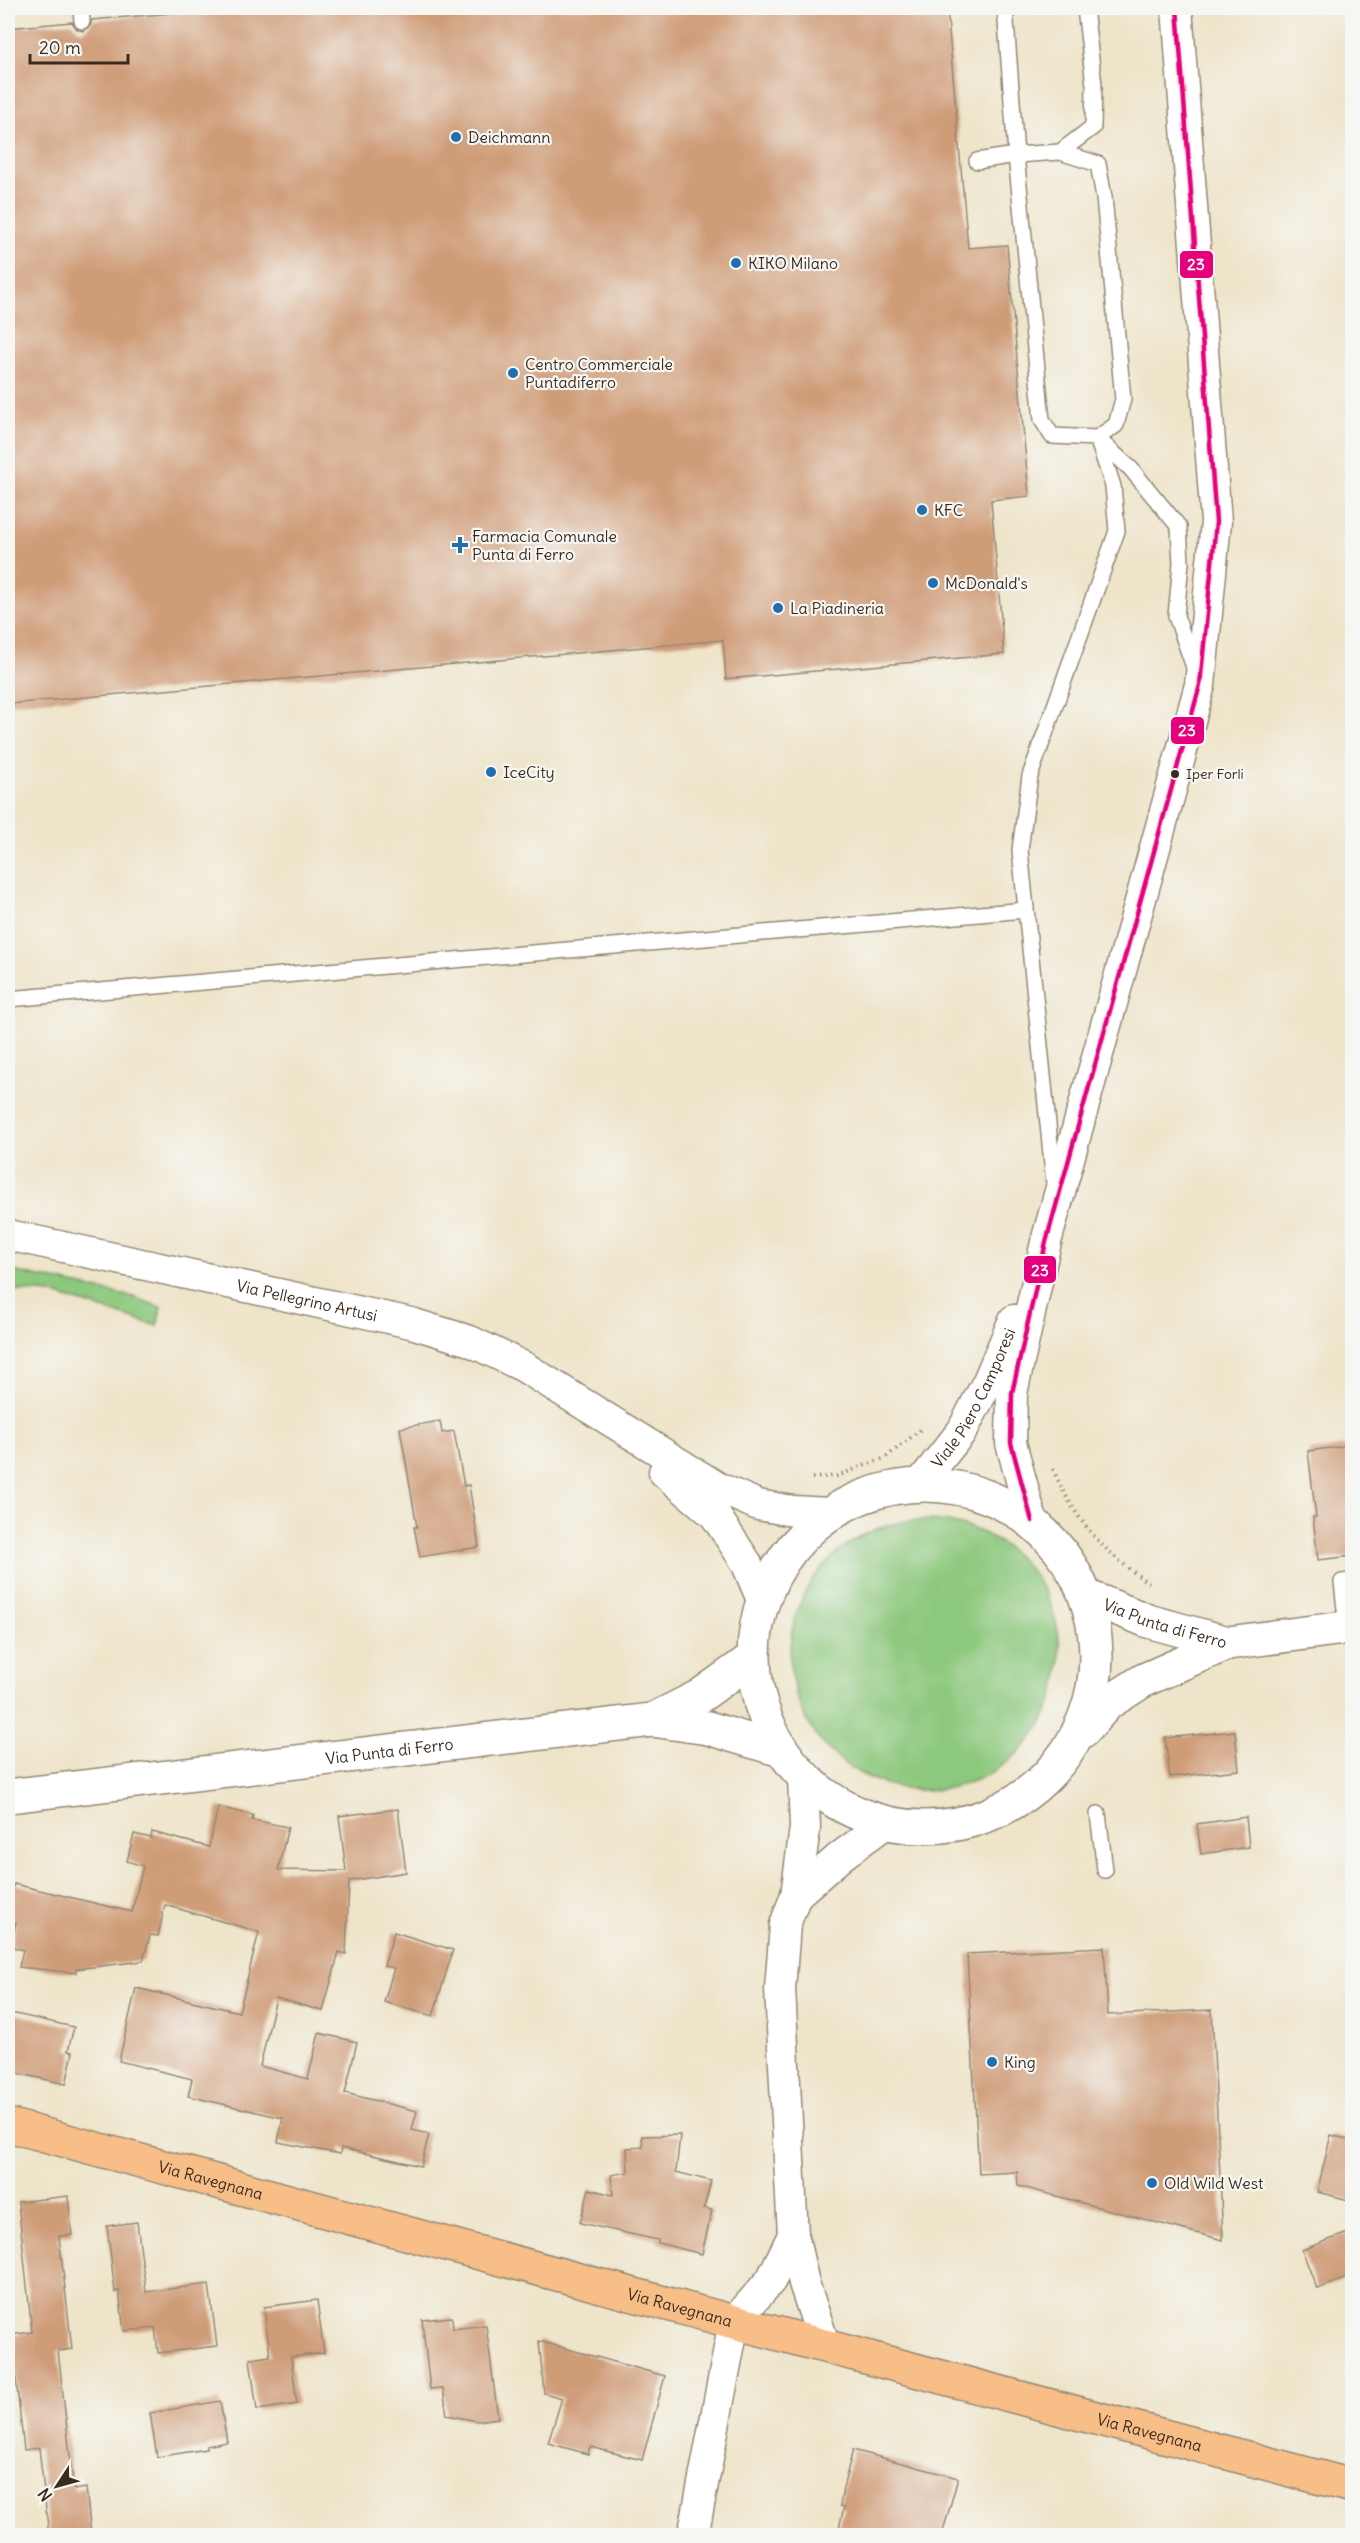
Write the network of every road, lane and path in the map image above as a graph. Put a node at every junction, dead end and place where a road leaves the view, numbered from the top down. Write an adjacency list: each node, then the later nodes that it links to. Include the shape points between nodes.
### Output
1 (1005, 8): 5 (lane)
2 (1085, 8): 4 (lane, via 1094,85 1093,127)
3 (1177, 8): 8 (street, Viale Piero Camporesi, via 1216,522)
4 (1059, 152): 5 (lane); 7 (lane, via 1098,164 1104,197 1123,399 1116,425)
5 (1016, 155): 6 (lane); 7 (lane, via 1042,420 1052,436)
6 (977, 160)
7 (1097, 438): 8 (lane, via 1131,469 1179,527 1181,563 1176,616); 9 (lane, via 1113,486 1117,531 1030,776 1020,850)
8 (1200, 685): 11 (street, Viale Piero Camporesi)
9 (1026, 910): 10 (lane); 11 (lane)
10 (8, 999)
11 (1057, 1204): 13 (street, Viale Piero Camporesi)
12 (8, 1235): 14 (street, Via Pellegrino Artusi, via 411,1323 470,1341 524,1367)
13 (1046, 1242): 15 (street, Viale Piero Camporesi, via 968,1421); 17 (street, Viale Piero Camporesi, via 1012,1393 1011,1443)
14 (591, 1410): 16 (street, via 717,1487 758,1505); 20 (street, via 715,1515 746,1562)
15 (920, 1484): 16 (street, Via Punta di Ferro, via 890,1487); 17 (street, Via Punta di Ferro, via 979,1493)
16 (829, 1513): 20 (street, Via Punta di Ferro, via 792,1546)
17 (1032, 1521): 19 (street, Via Punta di Ferro, via 1066,1557)
18 (1353, 1581): 21 (lane, via 1342,1582)
19 (1086, 1596): 22 (street, Via Punta di Ferro, via 1148,1621); 25 (street, Via Punta di Ferro, via 1096,1637 1096,1679)
20 (762, 1600): 23 (street, Via Punta di Ferro)
21 (1350, 1627): 22 (street, Via Punta di Ferro)
22 (1228, 1643): 25 (street, via 1144,1680 1108,1703)
23 (753, 1658): 24 (street, Via Punta di Ferro, via 699,1696); 26 (street, Via Punta di Ferro, via 759,1703)
24 (652, 1720): 26 (street, via 708,1728); 28 (street, Via Punta di Ferro)
25 (1077, 1737): 30 (street, Via Punta di Ferro, via 1053,1771 1022,1798 996,1813 942,1827)
26 (781, 1750): 27 (street, Via Punta di Ferro)
27 (803, 1776): 30 (street, Via Punta di Ferro, via 831,1800); 32 (street, via 805,1828)
28 (8, 1796)
29 (1098, 1814): 31 (lane)
30 (886, 1823): 32 (street)
31 (1105, 1870)
32 (796, 1895): 34 (street, via 785,1925 780,1989)
33 (8, 2125): 35 (main road, Via Ravegnana)
34 (793, 2235): 35 (street, via 771,2280); 36 (street)
35 (734, 2322): 36 (main road, Via Ravegnana); 38 (street)
36 (825, 2346): 37 (main road, Via Ravegnana)
37 (1353, 2486)
38 (693, 2535)

